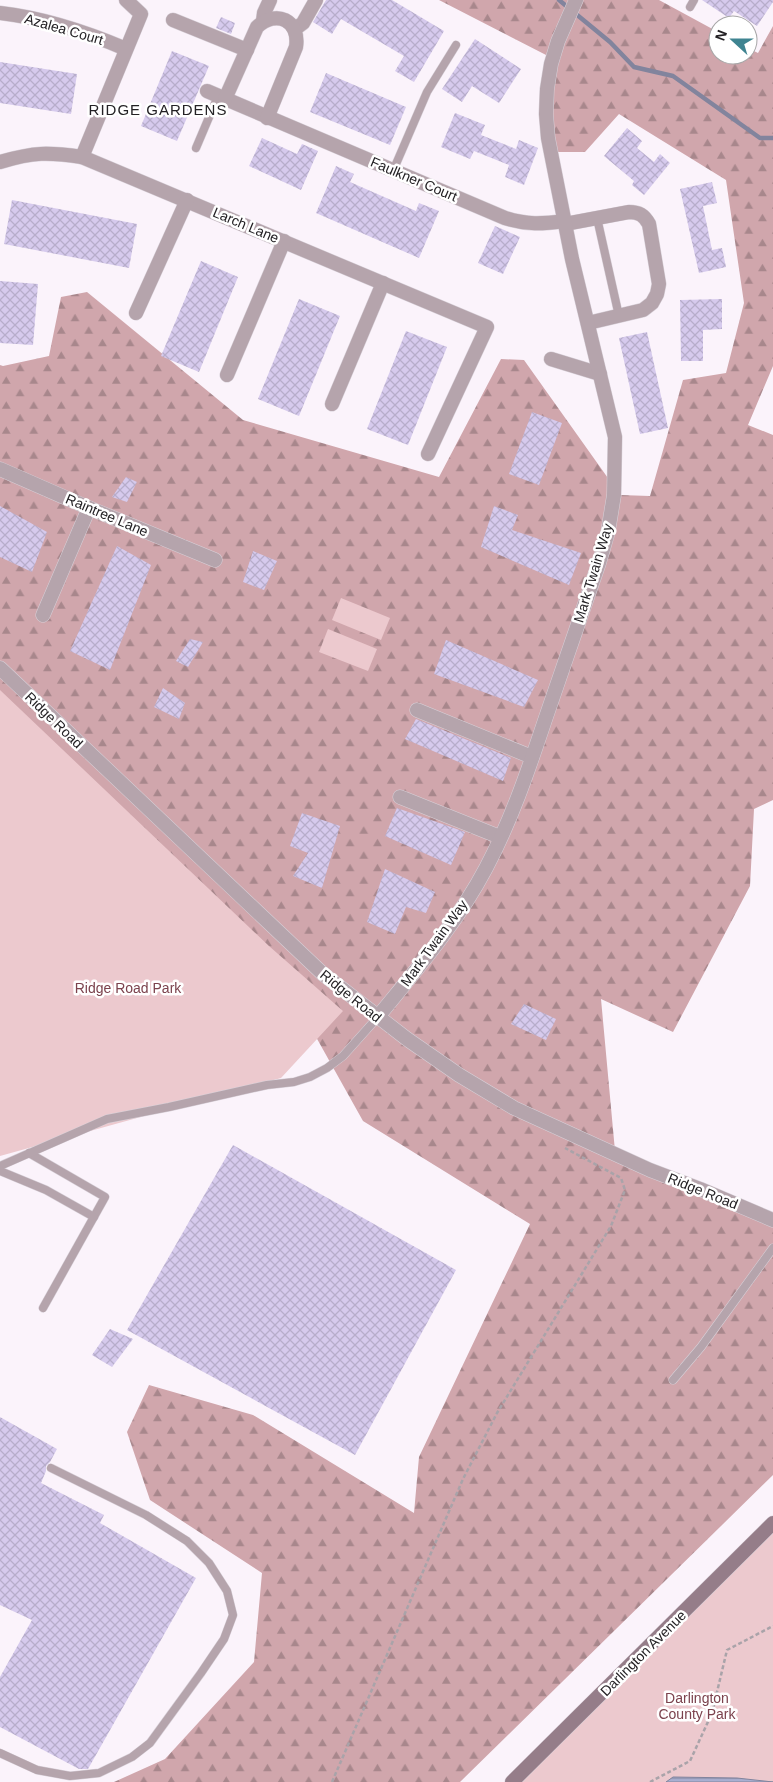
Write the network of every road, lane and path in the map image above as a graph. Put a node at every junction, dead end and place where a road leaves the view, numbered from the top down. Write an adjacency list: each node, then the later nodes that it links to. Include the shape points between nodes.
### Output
1 (126, 0): 10 (street, via 141,14)
2 (270, 0): 7 (street)
3 (316, 0): 8 (street, via 303,23)
4 (576, 0): 20 (street, Mark Twain Way, via 558,41 547,89 548,138)
5 (0, 13): 10 (street, Azalea Court, via 61,26)
6 (173, 20): 11 (street)
7 (263, 21): 8 (street, via 281,18); 11 (street)
8 (295, 29): 13 (street, via 296,47)
9 (456, 45): 17 (lane, via 427,92)
10 (126, 49): 15 (street)
11 (247, 50): 12 (street)
12 (217, 96): 13 (street, Faulkner Court); 14 (lane)
13 (267, 118): 17 (street, Faulkner Court)
14 (196, 148)
15 (82, 156): 16 (street, Larch Lane, via 52,152 27,154); 18 (street, Larch Lane)
16 (0, 162)
17 (393, 171): 20 (street, Faulkner Court, via 520,223)
18 (187, 200): 21 (street, Larch Lane); 23 (street)
19 (597, 218): 20 (street, Faulkner Court); 24 (lane); 24 (street, Faulkner Court, via 637,212 649,224 659,284 657,294 652,304 643,310)
20 (565, 222): 25 (street, Mark Twain Way)
21 (284, 241): 22 (street, Larch Lane); 28 (street)
22 (383, 283): 29 (street); 30 (street, Larch Lane, via 487,327)
23 (136, 313)
24 (619, 316): 25 (street)
25 (588, 323): 27 (street, Mark Twain Way)
26 (551, 359): 27 (street)
27 (600, 374): 37 (street, Mark Twain Way, via 615,437 614,495 608,532)
28 (227, 375)
29 (332, 404)
30 (428, 454)
31 (0, 469): 32 (street, Raintree Lane)
32 (89, 508): 33 (street, Raintree Lane); 34 (street)
33 (215, 560)
34 (43, 615)
35 (0, 668): 40 (street, Ridge Road, via 276,931)
36 (417, 710): 37 (street)
37 (532, 757): 39 (street, Mark Twain Way)
38 (400, 797): 39 (street)
39 (500, 837): 40 (street, Mark Twain Way, via 458,914)
40 (377, 1018): 42 (lane, via 343,1056 310,1077 107,1119); 46 (street, Ridge Road, via 459,1075 514,1108 650,1170)
41 (564, 1148): 54 (path, via 621,1178 625,1190 611,1226 497,1413 463,1479)
42 (29, 1153): 43 (lane); 45 (lane, via 104,1197)
43 (0, 1166)
44 (0, 1171): 45 (lane, via 46,1190)
45 (94, 1217): 48 (lane)
46 (773, 1220)
47 (773, 1248): 49 (lane)
48 (43, 1308)
49 (673, 1380)
50 (51, 1468): 53 (lane, via 146,1516 187,1541 209,1563 227,1591 233,1614 224,1639 201,1673 150,1743 132,1757 99,1772 70,1776 37,1770)
51 (773, 1522): 55 (main road, Darlington Avenue)
52 (773, 1626): 56 (path, via 727,1650 712,1714 690,1761)
53 (0, 1753)
54 (332, 1782)
55 (512, 1782)
56 (650, 1782)

